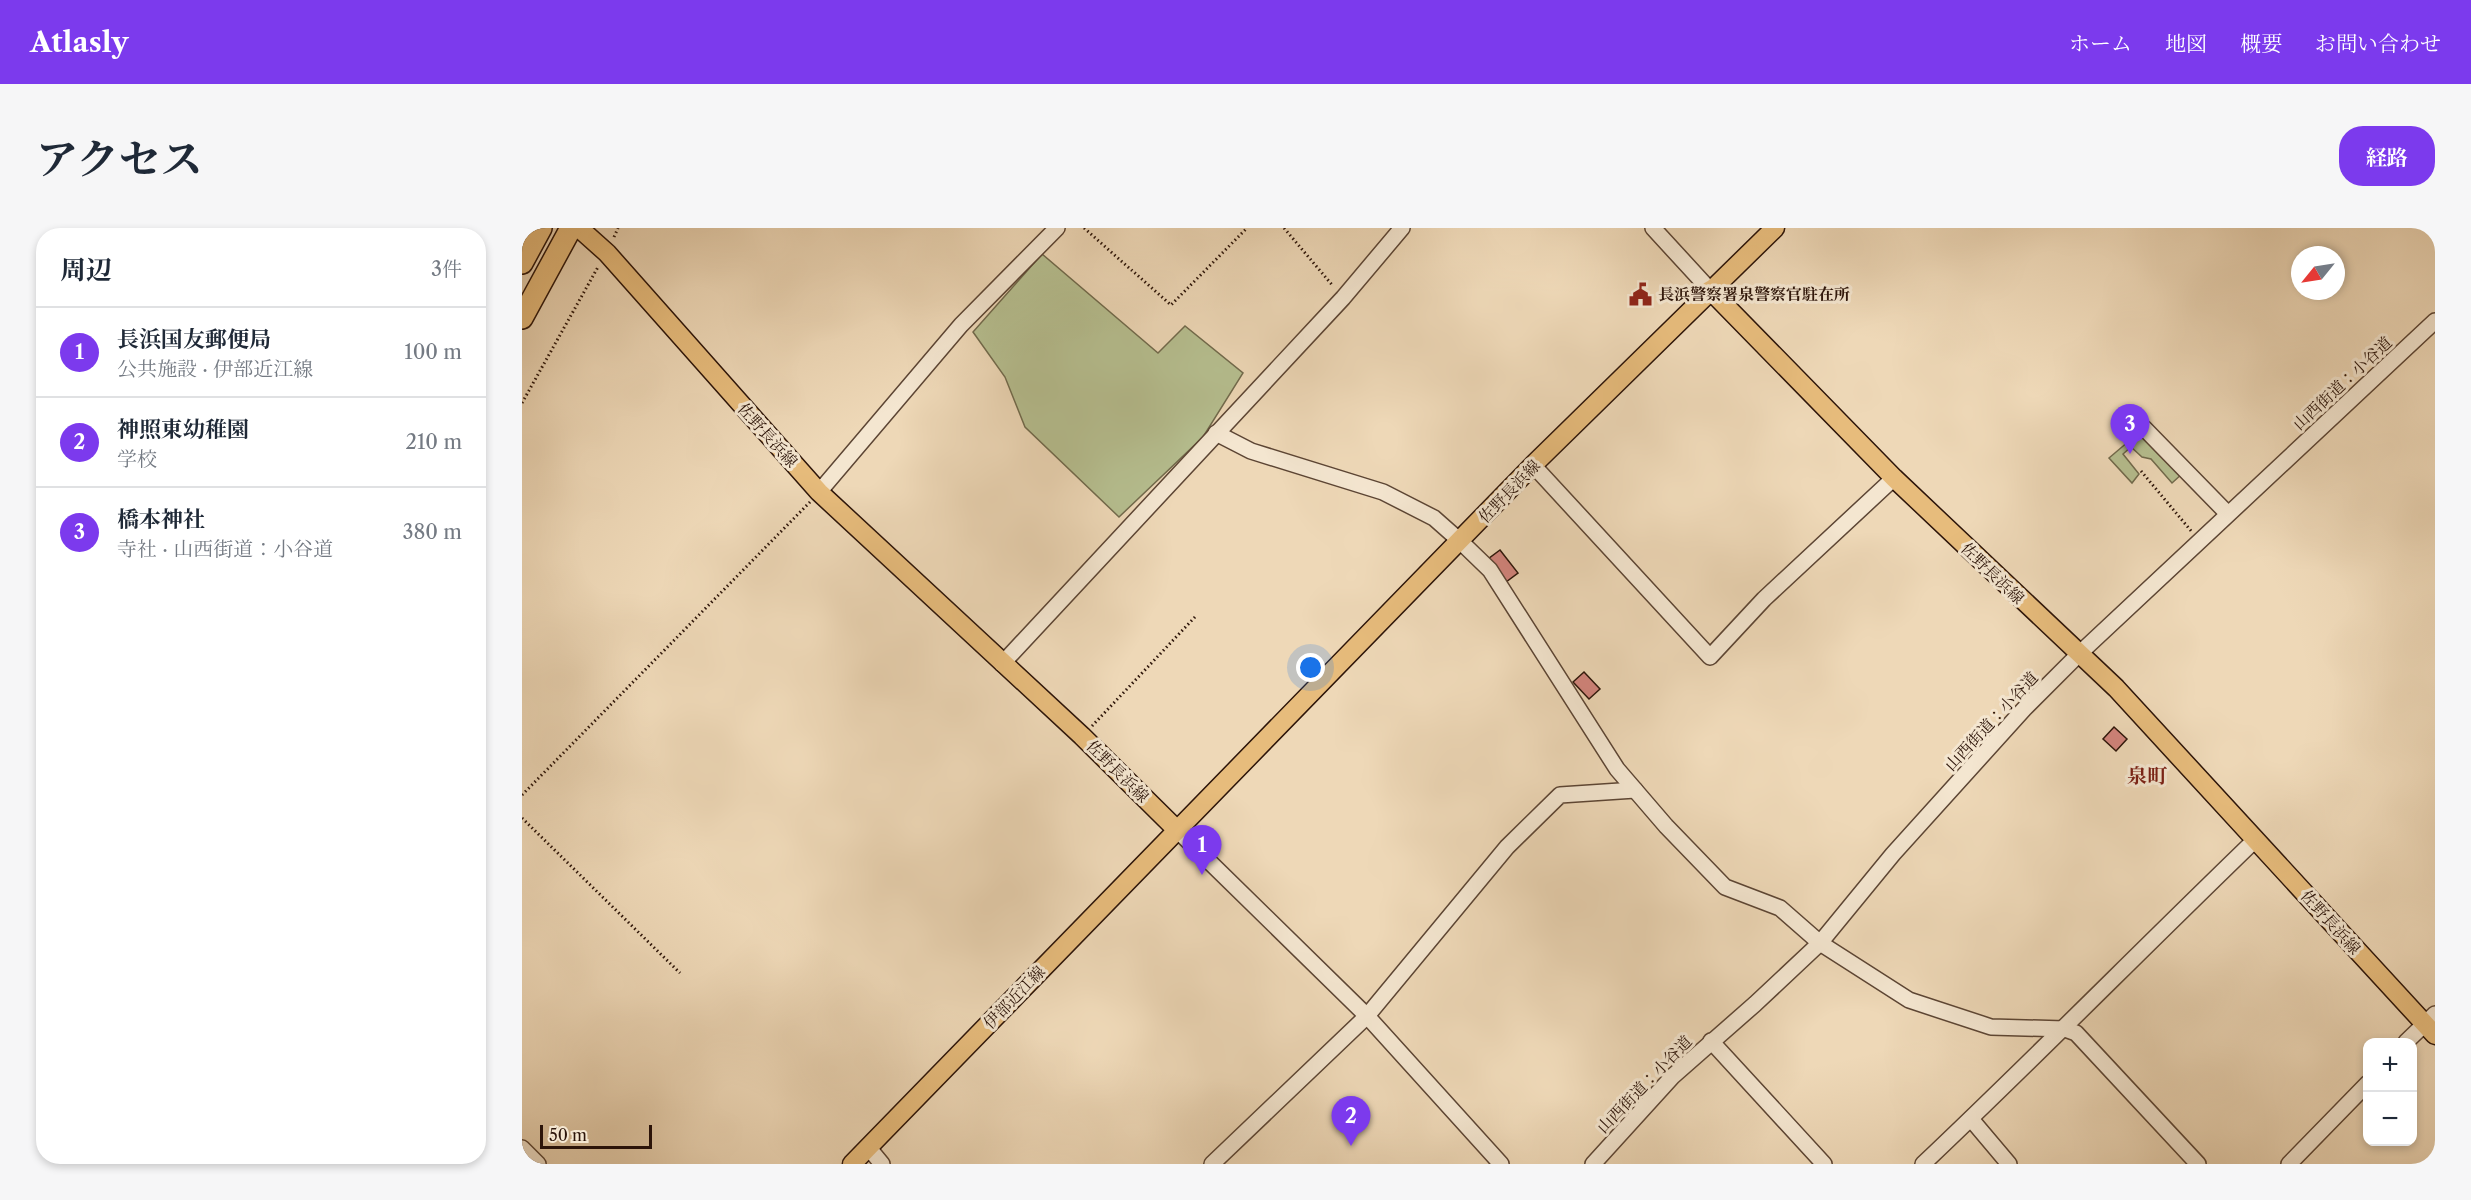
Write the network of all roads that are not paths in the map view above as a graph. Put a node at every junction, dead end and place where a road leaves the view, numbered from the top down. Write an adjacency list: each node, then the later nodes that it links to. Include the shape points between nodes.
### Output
1 (541, 228): 8 (highway)
2 (571, 228): 10 (highway)
3 (579, 228): 16 (main road, 佐野長浜線, via 607,253)
4 (1057, 228): 16 (street, via 961,326)
5 (1402, 228): 13 (street, via 1343,298)
6 (1653, 228): 9 (street)
7 (1775, 228): 9 (main road)
8 (522, 263)
9 (1710, 291): 14 (main road, 佐野長浜線); 15 (main road, 佐野長浜線)
10 (523, 318)
11 (2435, 321): 17 (street, 山西街道：小谷道)
12 (2144, 428): 17 (street)
13 (1216, 432): 18 (street, via 1251,451 1383,492 1434,518); 20 (street)
14 (1533, 465): 15 (street, via 1710,657 1764,599); 18 (main road, 佐野長浜線)
15 (1894, 478): 19 (main road, 佐野長浜線)
16 (819, 492): 20 (main road, 佐野長浜線)
17 (2227, 513): 19 (street, 山西街道：小谷道)
18 (1460, 541): 21 (street, via 1490,570 1617,769); 22 (main road, 佐野長浜線)
19 (2079, 654): 23 (main road, 佐野長浜線, via 2116,688); 24 (street, 山西街道：小谷道, via 1900,846)
20 (1002, 664): 22 (main road, 佐野長浜線)
21 (1635, 790): 24 (street, via 1725,887 1780,908); 25 (street, via 1560,795 1507,847)
22 (1177, 830): 25 (street); 32 (main road, 伊部近江線)
23 (2256, 839): 26 (main road, 佐野長浜線); 27 (street)
24 (1820, 943): 27 (street, via 1909,1000 1991,1027); 29 (street, 山西街道：小谷道)
25 (1367, 1016): 37 (street); 38 (street)
26 (2431, 1025): 28 (street)
27 (2065, 1029): 31 (street); 43 (street, via 2076,1033)
28 (2412, 1038)
29 (1711, 1041): 39 (street, 山西街道：小谷道, via 1673,1076); 40 (street)
30 (2363, 1087): 44 (street)
31 (1971, 1119): 41 (street); 42 (street)
32 (868, 1147): 35 (main road, 伊部近江線); 36 (street)
33 (522, 1148): 34 (street)
34 (538, 1164)
35 (852, 1164)
36 (882, 1164)
37 (1212, 1164)
38 (1502, 1164)
39 (1593, 1164)
40 (1824, 1164)
41 (1923, 1164)
42 (2009, 1164)
43 (2198, 1164)
44 (2289, 1164)

